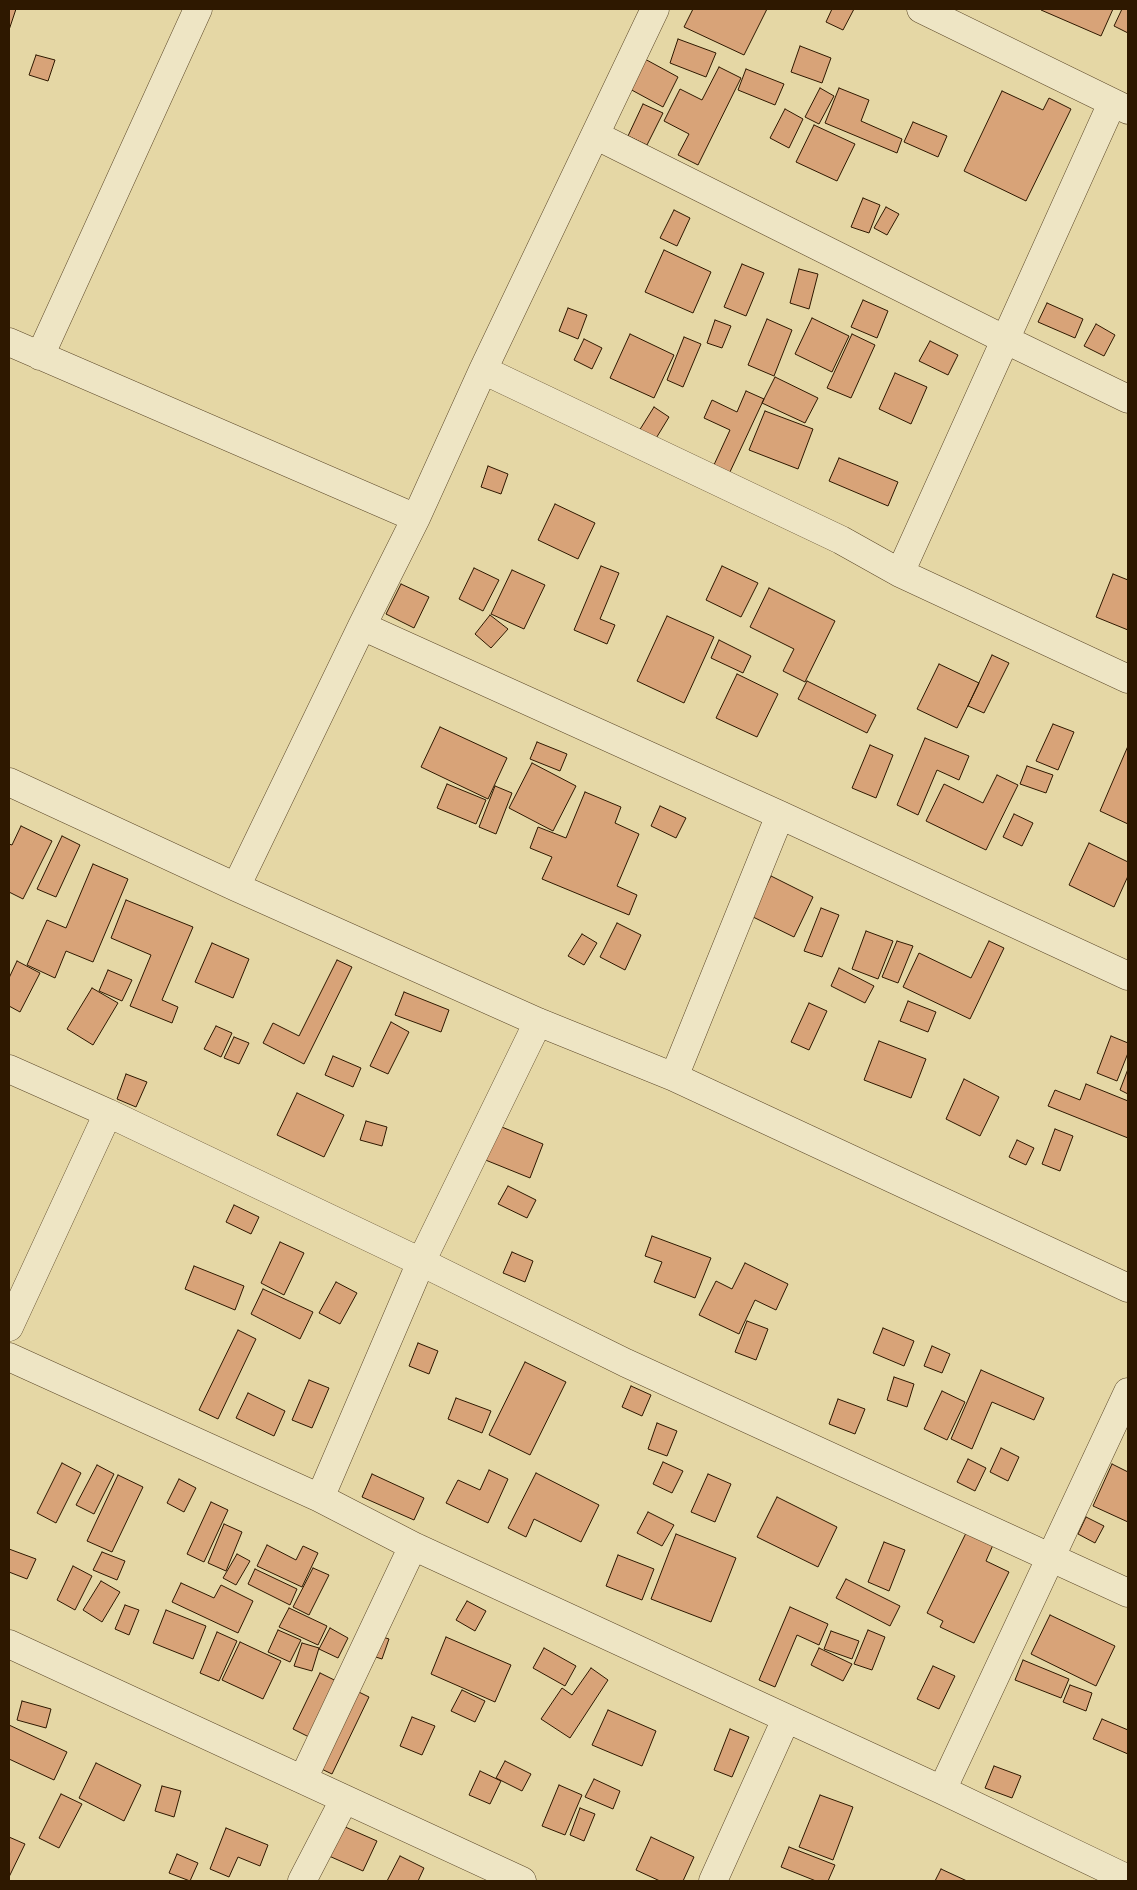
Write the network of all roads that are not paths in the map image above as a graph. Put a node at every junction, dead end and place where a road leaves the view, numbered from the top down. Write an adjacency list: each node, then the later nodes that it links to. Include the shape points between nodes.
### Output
1 (198, 9): 8 (street)
2 (655, 9): 5 (street)
3 (921, 9): 4 (street)
4 (1120, 106): 6 (street)
5 (595, 135): 6 (street); 9 (street)
6 (1006, 340): 10 (street); 12 (street)
7 (9, 342): 8 (street)
8 (40, 356): 11 (street)
9 (484, 370): 11 (street); 12 (street, via 841,540)
10 (1128, 399)
11 (416, 518): 13 (street)
12 (900, 573): 14 (street)
13 (362, 626): 16 (street); 17 (street)
14 (1128, 679)
15 (9, 782): 17 (street)
16 (780, 815): 18 (street); 21 (street)
17 (236, 887): 19 (street)
18 (1128, 976)
19 (538, 1022): 21 (street); 23 (street)
20 (9, 1068): 22 (street)
21 (674, 1077): 24 (street)
22 (108, 1113): 23 (street); 25 (street)
23 (421, 1262): 28 (street); 30 (street, via 626,1362)
24 (1128, 1288)
25 (9, 1327)
26 (9, 1357): 28 (street)
27 (1128, 1392): 30 (street)
28 (320, 1498): 29 (street)
29 (413, 1546): 33 (street); 34 (street)
30 (1051, 1557): 31 (street); 35 (street)
31 (1128, 1593)
32 (9, 1644): 34 (street)
33 (786, 1719): 35 (street); 40 (street)
34 (304, 1779): 36 (street)
35 (942, 1790): 37 (street)
36 (344, 1800): 38 (street); 39 (street)
37 (1128, 1879)
38 (302, 1881)
39 (522, 1881)
40 (713, 1881)

